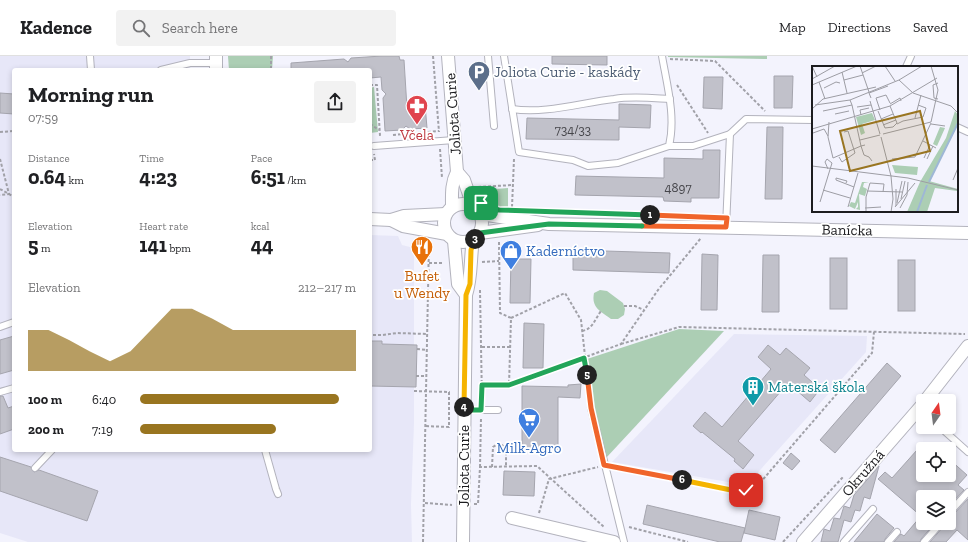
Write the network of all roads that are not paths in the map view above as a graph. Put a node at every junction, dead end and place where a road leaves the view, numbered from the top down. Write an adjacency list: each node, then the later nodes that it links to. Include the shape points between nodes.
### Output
1 (90, 56): 9 (lane)
2 (448, 56): 18 (street, Joliota Curie)
3 (488, 56): 14 (lane)
4 (504, 56): 12 (lane)
5 (662, 56): 11 (lane)
6 (911, 56): 8 (lane)
7 (216, 63): 10 (lane, via 190,63)
8 (906, 66)
9 (91, 68)
10 (169, 68)
11 (670, 100): 12 (lane, via 616,98 540,110); 20 (lane, via 672,134)
12 (512, 109): 20 (lane, via 518,152 573,160 588,166 618,163)
13 (812, 120): 17 (lane, via 746,119)
14 (494, 126)
15 (958, 127): 16 (lane)
16 (968, 132)
17 (730, 134): 20 (lane, via 693,146); 27 (lane)
18 (454, 140): 19 (lane); 21 (street, Joliota Curie)
19 (374, 146)
20 (669, 146)
21 (457, 172): 22 (street, Joliota Curie, via 453,179); 23 (street, Joliota Curie, via 464,180)
22 (449, 210): 23 (street, via 462,204); 25 (street); 30 (street, via 444,224)
23 (476, 210): 26 (street, Banícka); 29 (street, via 482,224)
24 (372, 219): 25 (street)
25 (391, 220): 30 (street, via 403,226)
26 (549, 224): 27 (street, Banícka); 29 (street, Banícka)
27 (726, 227): 28 (street, Banícka)
28 (968, 233)
29 (477, 236): 30 (street, via 464,243); 31 (street, Joliota Curie, via 471,250 470,284)
30 (450, 237): 31 (street, Joliota Curie, via 458,284)
31 (466, 295): 39 (street, Joliota Curie)
32 (12, 323): 33 (lane)
33 (0, 327)
34 (968, 346): 37 (street, Okružná)
35 (12, 389): 36 (lane)
36 (0, 392)
37 (933, 394)
38 (591, 408): 56 (lane)
39 (464, 410): 40 (lane); 54 (street, Joliota Curie)
40 (498, 410)
41 (916, 415): 57 (street, Okružná)
42 (948, 434): 45 (lane)
43 (50, 452): 46 (lane)
44 (266, 452): 48 (lane)
45 (968, 452)
46 (35, 468)
47 (968, 492): 49 (lane)
48 (278, 494)
49 (956, 505)
50 (873, 509): 58 (lane)
51 (512, 518): 55 (street)
52 (935, 530): 60 (lane)
53 (897, 532): 59 (lane)
54 (463, 542)
55 (614, 542)
56 (624, 542)
57 (803, 542)
58 (844, 542)
59 (888, 542)
60 (924, 542)

